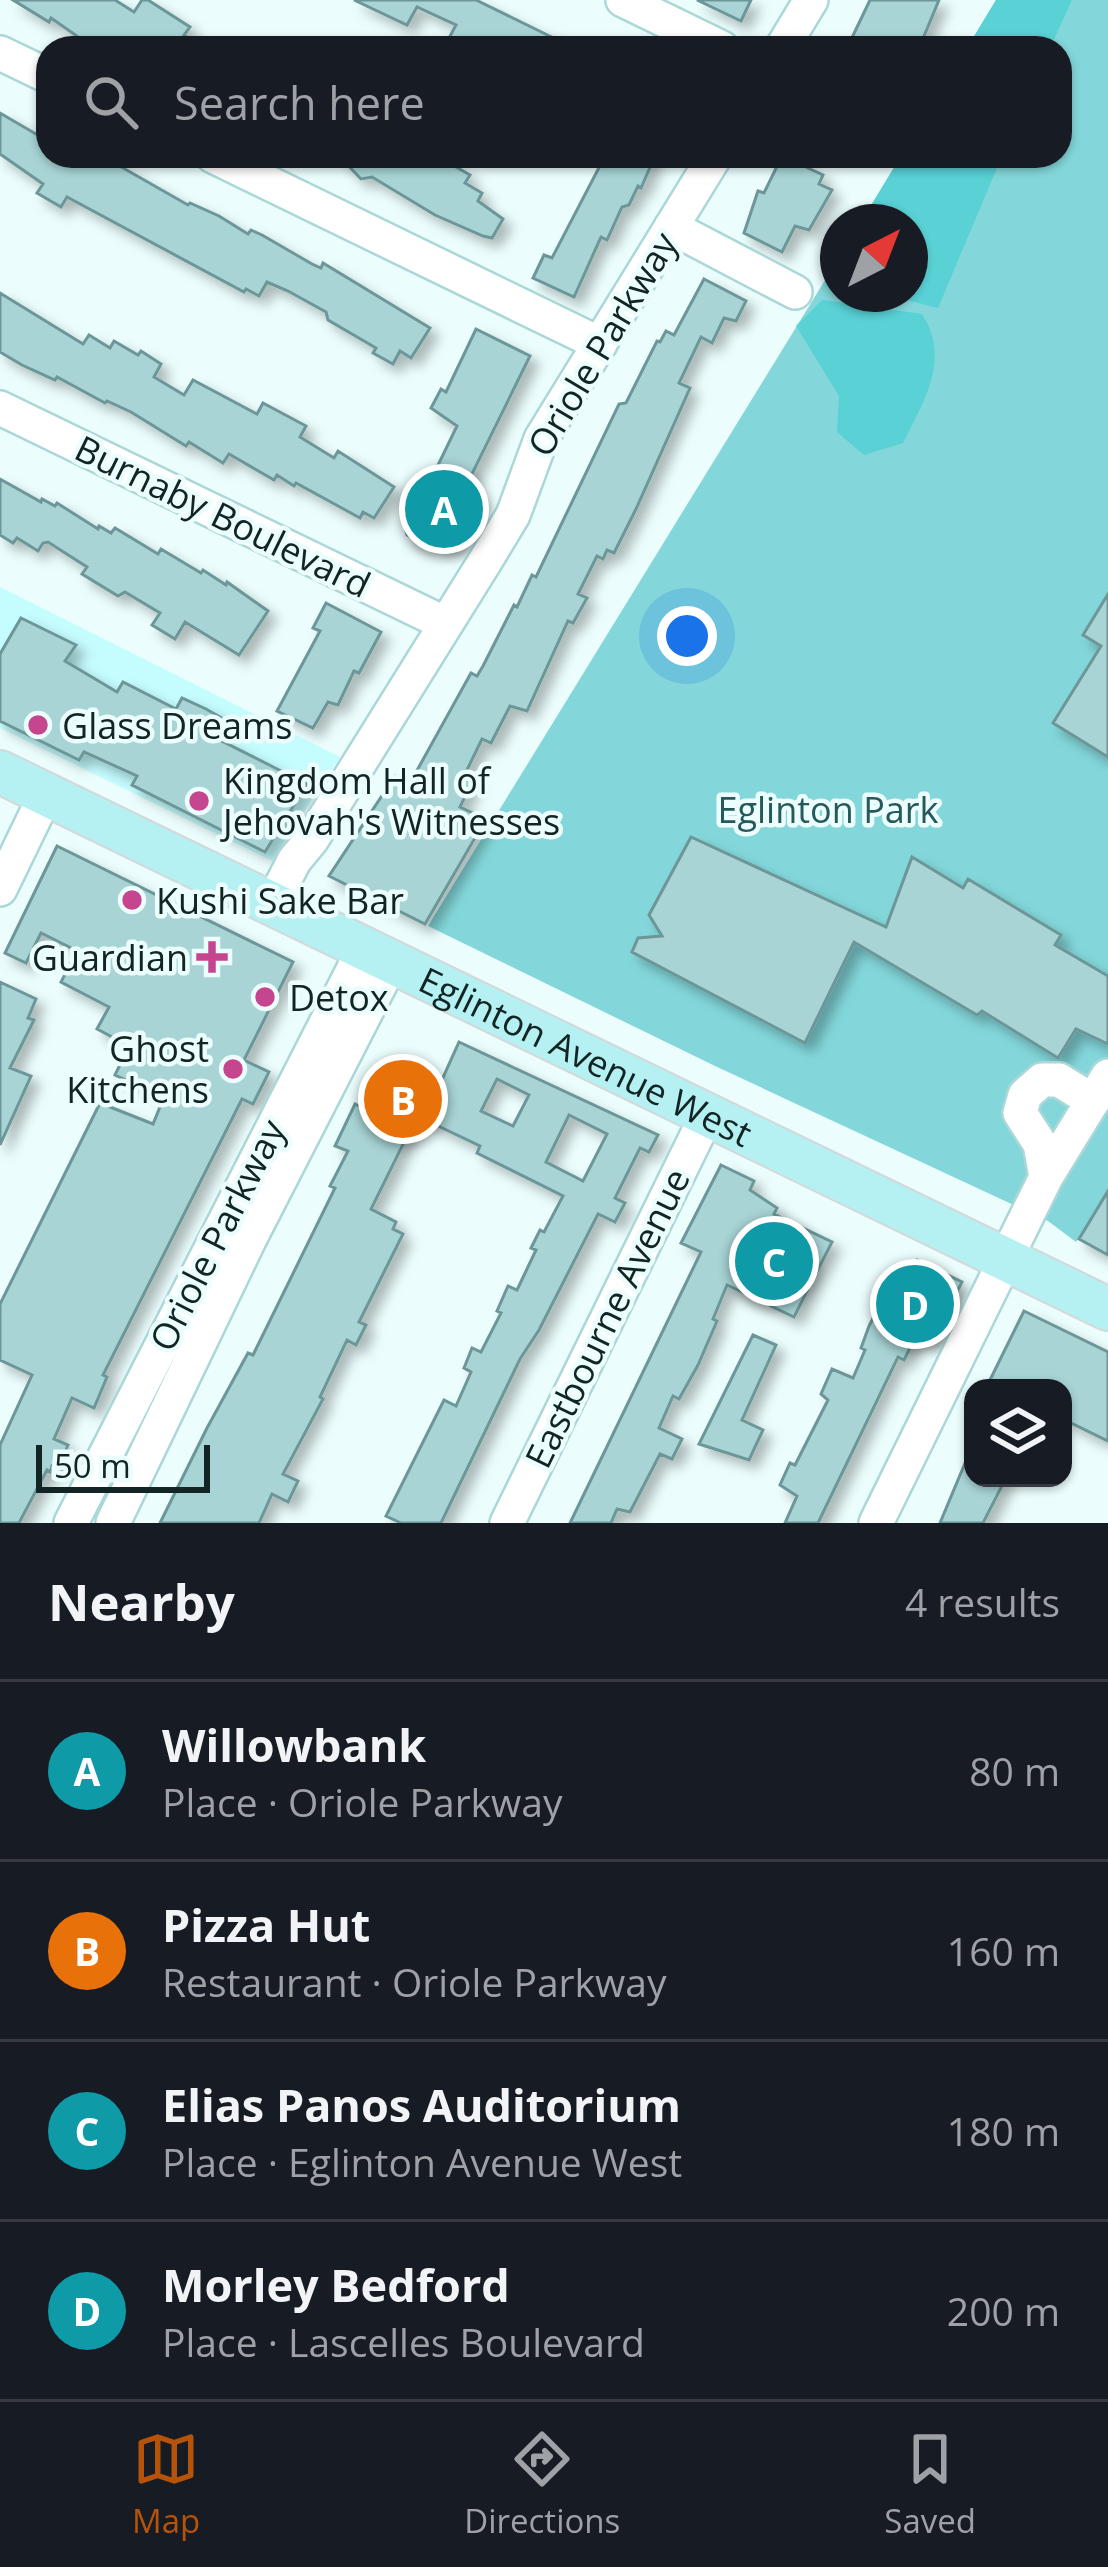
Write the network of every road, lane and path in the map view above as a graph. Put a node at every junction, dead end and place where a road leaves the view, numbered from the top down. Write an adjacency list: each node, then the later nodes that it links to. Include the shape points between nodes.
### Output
1 (623, 0): 3 (street)
2 (811, 0): 4 (street)
3 (697, 36)
4 (789, 36)
5 (0, 53): 6 (street)
6 (36, 70)
7 (238, 168): 11 (street)
8 (708, 168): 9 (street, Oriole Parkway)
9 (671, 227): 10 (street); 11 (street, Oriole Parkway)
10 (795, 292)
11 (601, 344): 13 (street, Oriole Parkway, via 541,439 513,514)
12 (0, 408): 13 (street, Burnaby Boulevard)
13 (446, 624): 17 (street, Oriole Parkway)
14 (0, 772): 15 (main road, Eglinton Avenue West)
15 (46, 794): 16 (street); 17 (main road, Eglinton Avenue West)
16 (0, 889)
17 (272, 904): 18 (main road, Eglinton Avenue West)
18 (379, 953): 19 (street, Oriole Parkway); 21 (main road, Eglinton Avenue West)
19 (340, 1032): 25 (street, Oriole Parkway); 26 (street, Oriole Parkway)
20 (1101, 1088): 22 (street); 22 (street, via 1042,1080 1025,1095 1020,1113 1040,1144)
21 (708, 1113): 23 (main road, Eglinton Avenue West); 27 (street, Eastbourne Avenue)
22 (1046, 1177): 23 (street)
23 (1006, 1259): 24 (main road, Eglinton Avenue West); 28 (street)
24 (1108, 1309)
25 (71, 1523)
26 (113, 1523)
27 (507, 1523)
28 (877, 1523)

